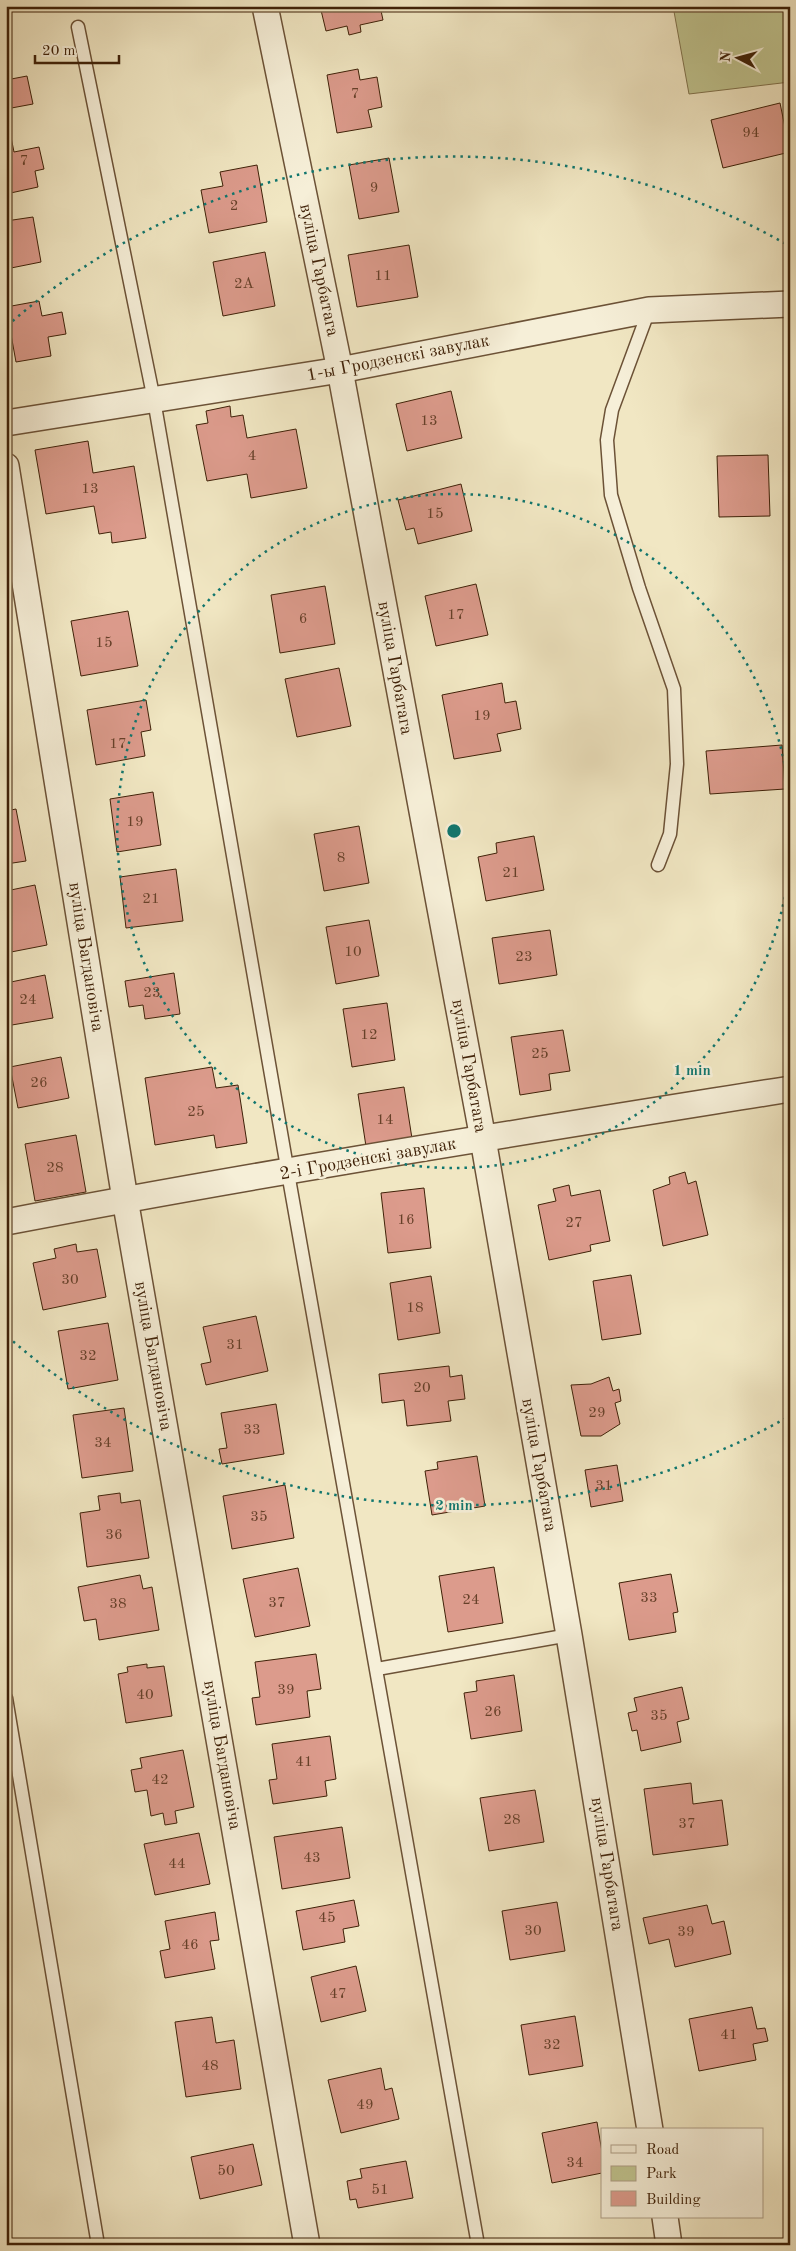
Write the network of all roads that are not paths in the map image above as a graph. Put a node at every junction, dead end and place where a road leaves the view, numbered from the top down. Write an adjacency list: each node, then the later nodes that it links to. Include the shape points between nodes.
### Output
1 (264, 6): 5 (street, вуліца Гарбатага)
2 (78, 27): 6 (lane)
3 (790, 304): 4 (street, 1-ы Гродзенскі завулак)
4 (649, 310): 5 (street, 1-ы Гродзенскі завулак); 9 (lane, via 612,410 607,440 611,495 674,689 677,764 670,834)
5 (340, 370): 6 (street, 1-ы Гродзенскі завулак); 11 (street, вуліца Гарбатага)
6 (154, 400): 7 (street, 1-ы Гродзенскі завулак); 12 (lane)
7 (6, 424)
8 (6, 466): 13 (street, вуліца Багдановіча)
9 (658, 864)
10 (790, 1089): 11 (street, 2-і Гродзенскі завулак)
11 (483, 1139): 12 (street, 2-і Гродзенскі завулак); 15 (street, вуліца Гарбатага)
12 (288, 1173): 13 (street, 2-і Гродзенскі завулак); 16 (lane)
13 (126, 1199): 14 (street, 2-і Гродзенскі завулак); 21 (street, вуліца Багдановіча)
14 (6, 1222)
15 (569, 1635): 16 (lane); 18 (street, вуліца Гарбатага)
16 (377, 1669): 22 (lane)
17 (6, 1698): 20 (lane)
18 (650, 2128)
19 (665, 2218): 23 (street)
20 (98, 2245)
21 (307, 2245)
22 (478, 2245)
23 (669, 2245)

